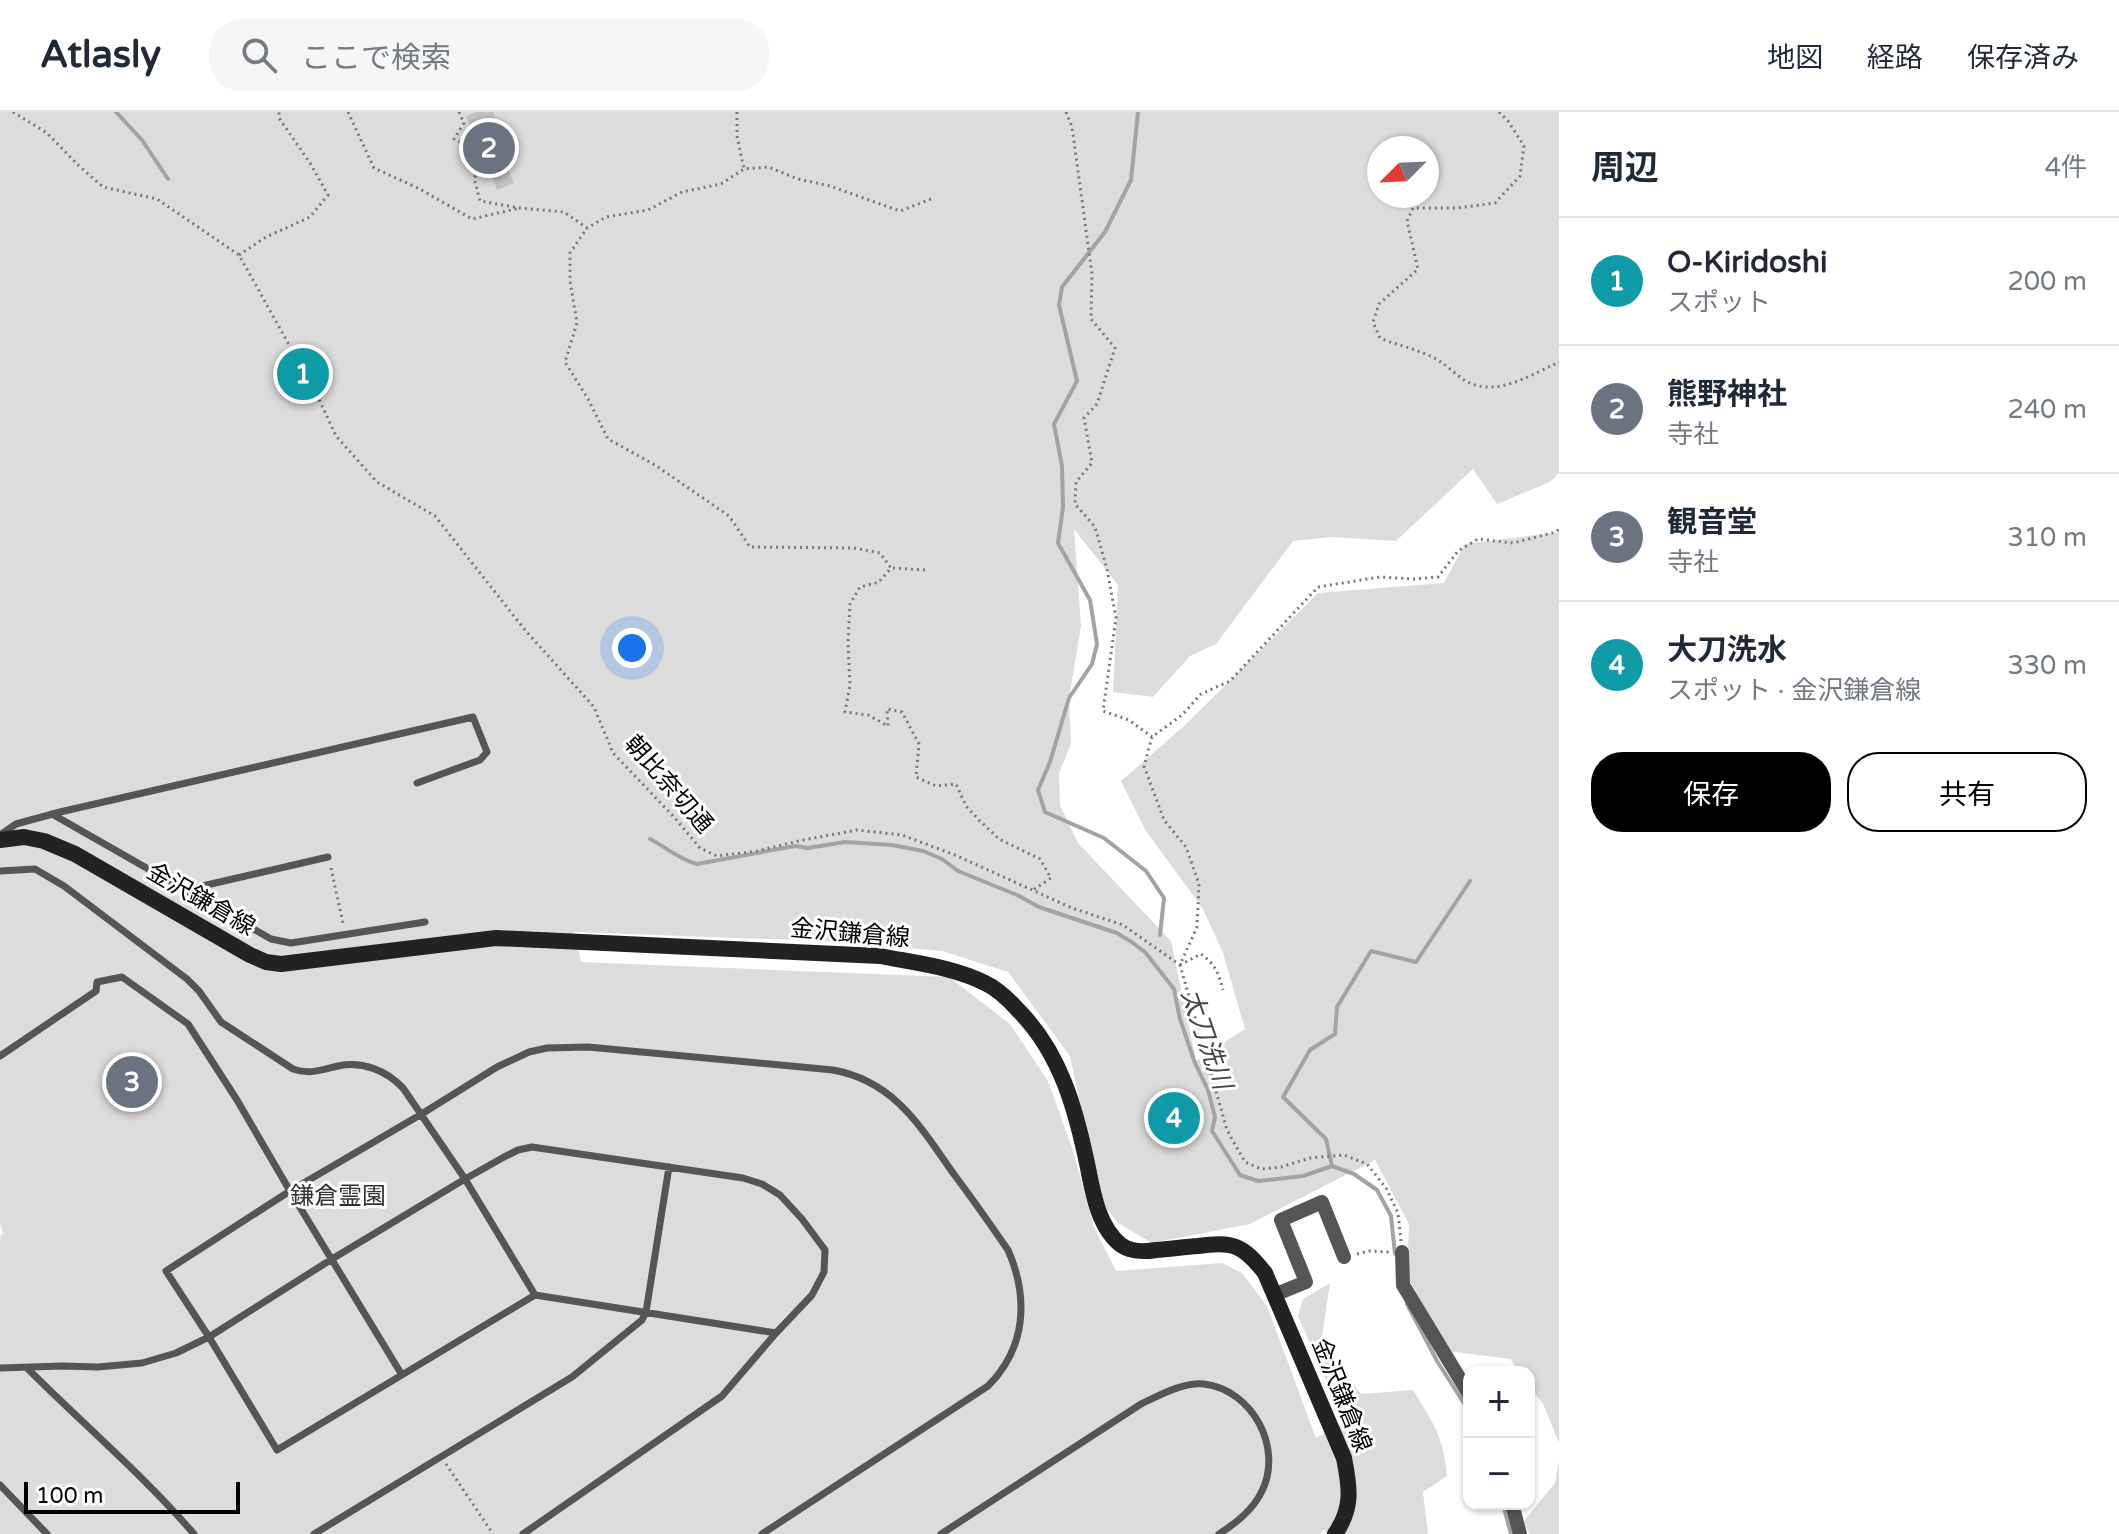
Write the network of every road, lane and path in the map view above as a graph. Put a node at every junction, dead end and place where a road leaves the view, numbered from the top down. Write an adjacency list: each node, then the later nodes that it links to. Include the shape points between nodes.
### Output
1 (13, 112): 14 (path, via 47,133 103,187 157,199)
2 (279, 112): 14 (path, via 328,195 310,217)
3 (348, 112): 12 (path, via 374,168 472,219)
4 (459, 112): 8 (path, via 464,123 454,139 473,149 470,156)
5 (737, 112): 9 (path)
6 (1066, 112): 19 (path, via 1087,231 1091,319 1115,348 1097,404 1084,418 1092,463 1076,482 1075,504 1095,527 1116,618 1103,711 1129,720)
7 (1499, 112): 15 (path, via 1524,146 1520,176 1495,203 1413,208 1407,221 1418,269 1379,304 1373,322 1380,338 1428,354 1477,386 1510,384)
8 (486, 161): 10 (path); 12 (path, via 474,178 480,201)
9 (744, 169): 11 (path, via 768,167 900,211); 13 (path, via 721,184 682,192 648,210 606,217)
10 (499, 173)
11 (931, 199)
12 (520, 208): 13 (path, via 564,212)
13 (587, 228): 17 (path, via 570,253 577,323 565,362 608,439 729,516 750,547 854,548 880,553)
14 (239, 255): 26 (path, 朝比奈切通, via 336,436 377,482 435,516 594,707 613,753 700,848 717,856 857,830 902,835)
15 (1559, 362)
16 (1559, 529): 19 (path, via 1513,543 1478,539 1458,551 1438,577 1380,577 1318,587 1230,681 1201,694)
17 (891, 568): 18 (path); 26 (path, via 879,582 860,587 850,604 845,712 868,715 888,726 887,709 902,712 919,744 916,777 936,786 956,784 966,806 999,839 1040,859 1051,878)
18 (925, 570)
19 (1152, 737): 29 (path, via 1144,766 1164,820 1186,847 1199,884 1197,927)
20 (417, 783): 21 (lane, via 480,760 487,752 473,717)
21 (52, 814): 22 (lane, via 16,824); 25 (lane)
22 (0, 838): 40 (main road, 金沢鎌倉線, via 44,841 75,854 266,962 496,938 856,954 963,974 1008,999 1041,1035 1058,1065 1091,1185 1104,1224 1115,1238 1143,1252 1218,1242 1234,1246 1255,1260)
23 (328, 857): 25 (lane); 28 (path)
24 (0, 871): 32 (lane, via 35,869 64,886 187,979 221,1022 282,1062 303,1073 353,1064 380,1071 403,1088)
25 (185, 890): 28 (lane, via 271,939 291,943)
26 (1033, 890): 29 (path, 朝比奈切通, via 1123,925)
27 (425, 922): 28 (lane)
28 (345, 935)
29 (1180, 965): 30 (path, via 1201,954 1218,971); 36 (path, via 1227,1130 1245,1162 1261,1169 1344,1155 1367,1164 1398,1213)
30 (1223, 990)
31 (0, 1056): 35 (lane, via 96,991 97,982 122,977 188,1024)
32 (420, 1115): 34 (lane); 35 (lane); 56 (lane, via 513,1059 565,1046 849,1073 881,1088 909,1111 1016,1267 1021,1306 1017,1342 988,1386)
33 (669, 1167): 34 (lane, via 532,1147); 41 (lane); 42 (lane, via 762,1184 780,1195 825,1250 824,1272 812,1295)
34 (465, 1179): 38 (lane); 39 (lane)
35 (290, 1191): 38 (lane); 43 (lane, via 166,1271)
36 (1402, 1252): 37 (path); 47 (street, via 1403,1285)
37 (1344, 1257): 40 (street, via 1322,1202 1281,1220 1306,1282)
38 (332, 1259): 43 (lane); 46 (lane)
39 (535, 1295): 41 (lane); 46 (lane)
40 (1274, 1295): 59 (main road, 金沢鎌倉線, via 1344,1458 1349,1505)
41 (646, 1312): 42 (lane); 48 (lane, via 572,1377)
42 (776, 1333): 55 (lane, via 722,1396)
43 (209, 1337): 45 (lane, via 142,1363); 46 (lane, via 277,1450)
44 (0, 1368): 45 (lane)
45 (27, 1368): 52 (lane)
46 (402, 1375)
47 (1463, 1384)
48 (442, 1457): 53 (lane); 54 (path)
49 (0, 1485): 51 (lane)
50 (1514, 1510): 60 (street)
51 (47, 1534)
52 (194, 1534)
53 (314, 1534)
54 (493, 1534)
55 (523, 1534)
56 (762, 1534)
57 (941, 1534): 58 (lane, via 1141,1404 1171,1389 1203,1384 1247,1405 1265,1435 1270,1464 1262,1492 1241,1519)
58 (1219, 1534)
59 (1335, 1534)
60 (1520, 1534)

